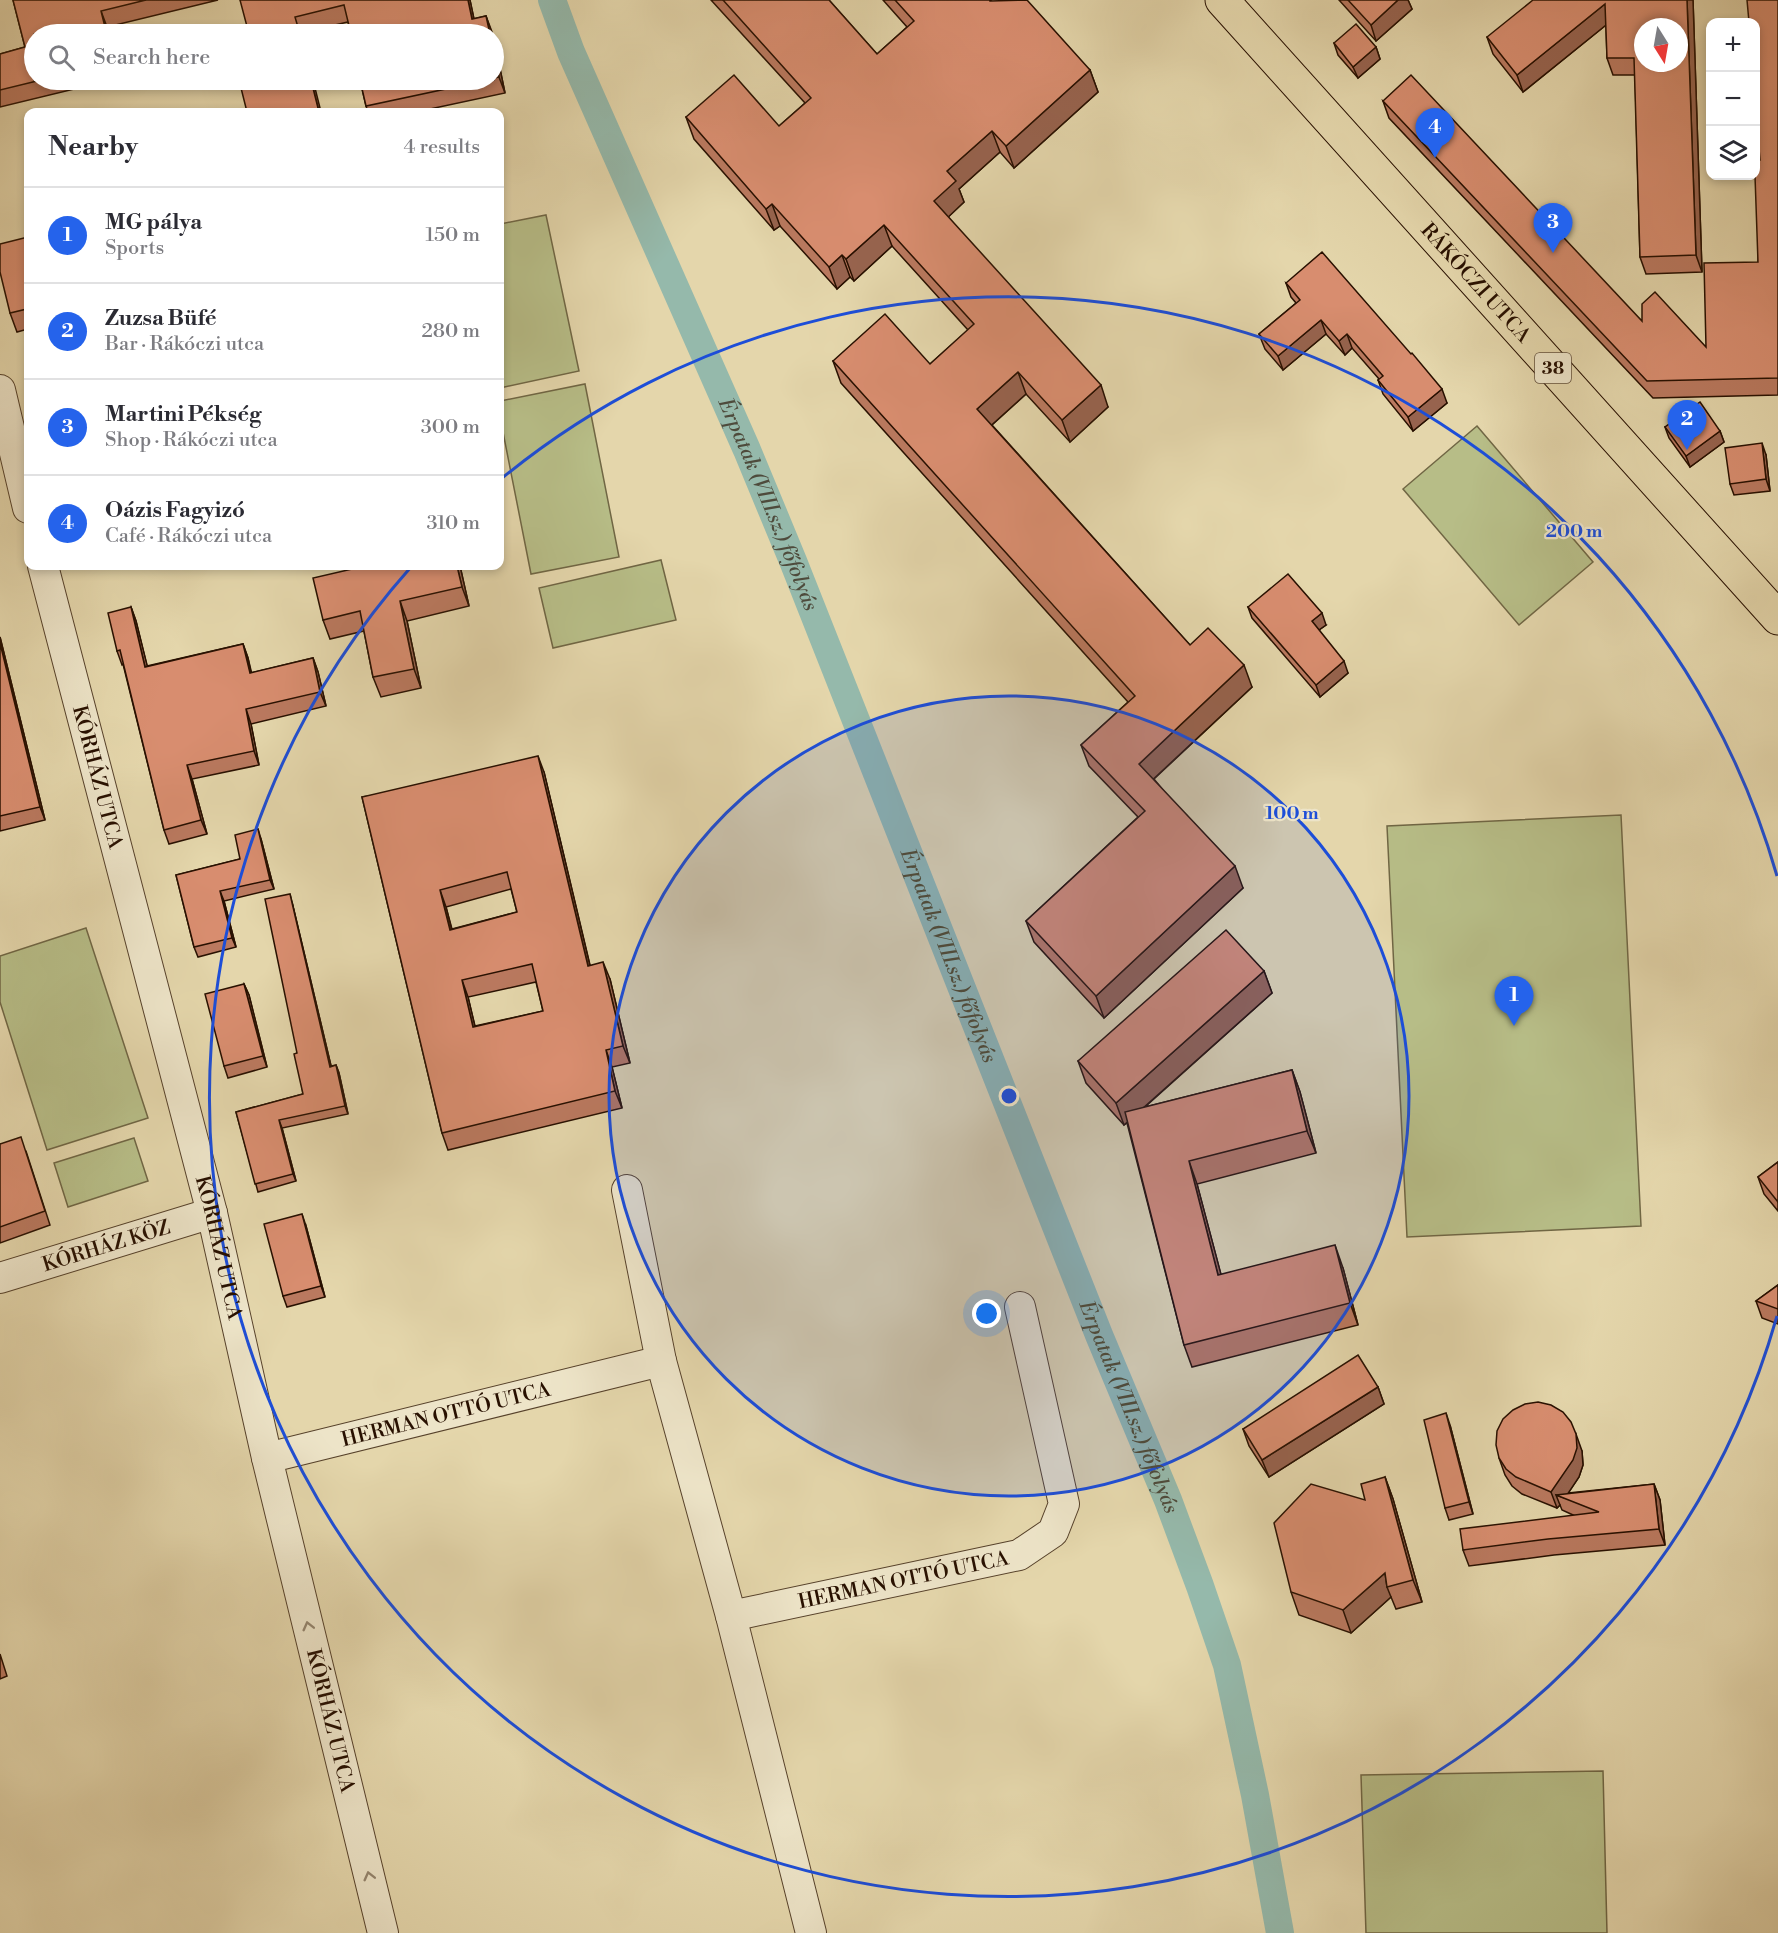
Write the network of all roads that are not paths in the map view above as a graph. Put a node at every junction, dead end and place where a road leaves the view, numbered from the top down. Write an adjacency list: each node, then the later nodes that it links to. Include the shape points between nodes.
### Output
1 (1222, 0): 5 (main road, RÁKÓCZI UTCA / 38)
2 (0, 390): 3 (street)
3 (24, 491)
4 (44, 570): 7 (street, KÓRHÁZ UTCA)
5 (1778, 618)
6 (627, 1190): 10 (street)
7 (212, 1213): 8 (street, KÓRHÁZ KÖZ); 11 (street, KÓRHÁZ UTCA)
8 (0, 1278)
9 (1020, 1307): 12 (street, HERMAN OTTÓ UTCA, via 1064,1504 1053,1532 1019,1555)
10 (661, 1361): 11 (street, HERMAN OTTÓ UTCA); 12 (street)
11 (267, 1458): 13 (street, KÓRHÁZ UTCA, one-way to 11)
12 (731, 1616): 14 (street)
13 (383, 1933)
14 (811, 1933)

